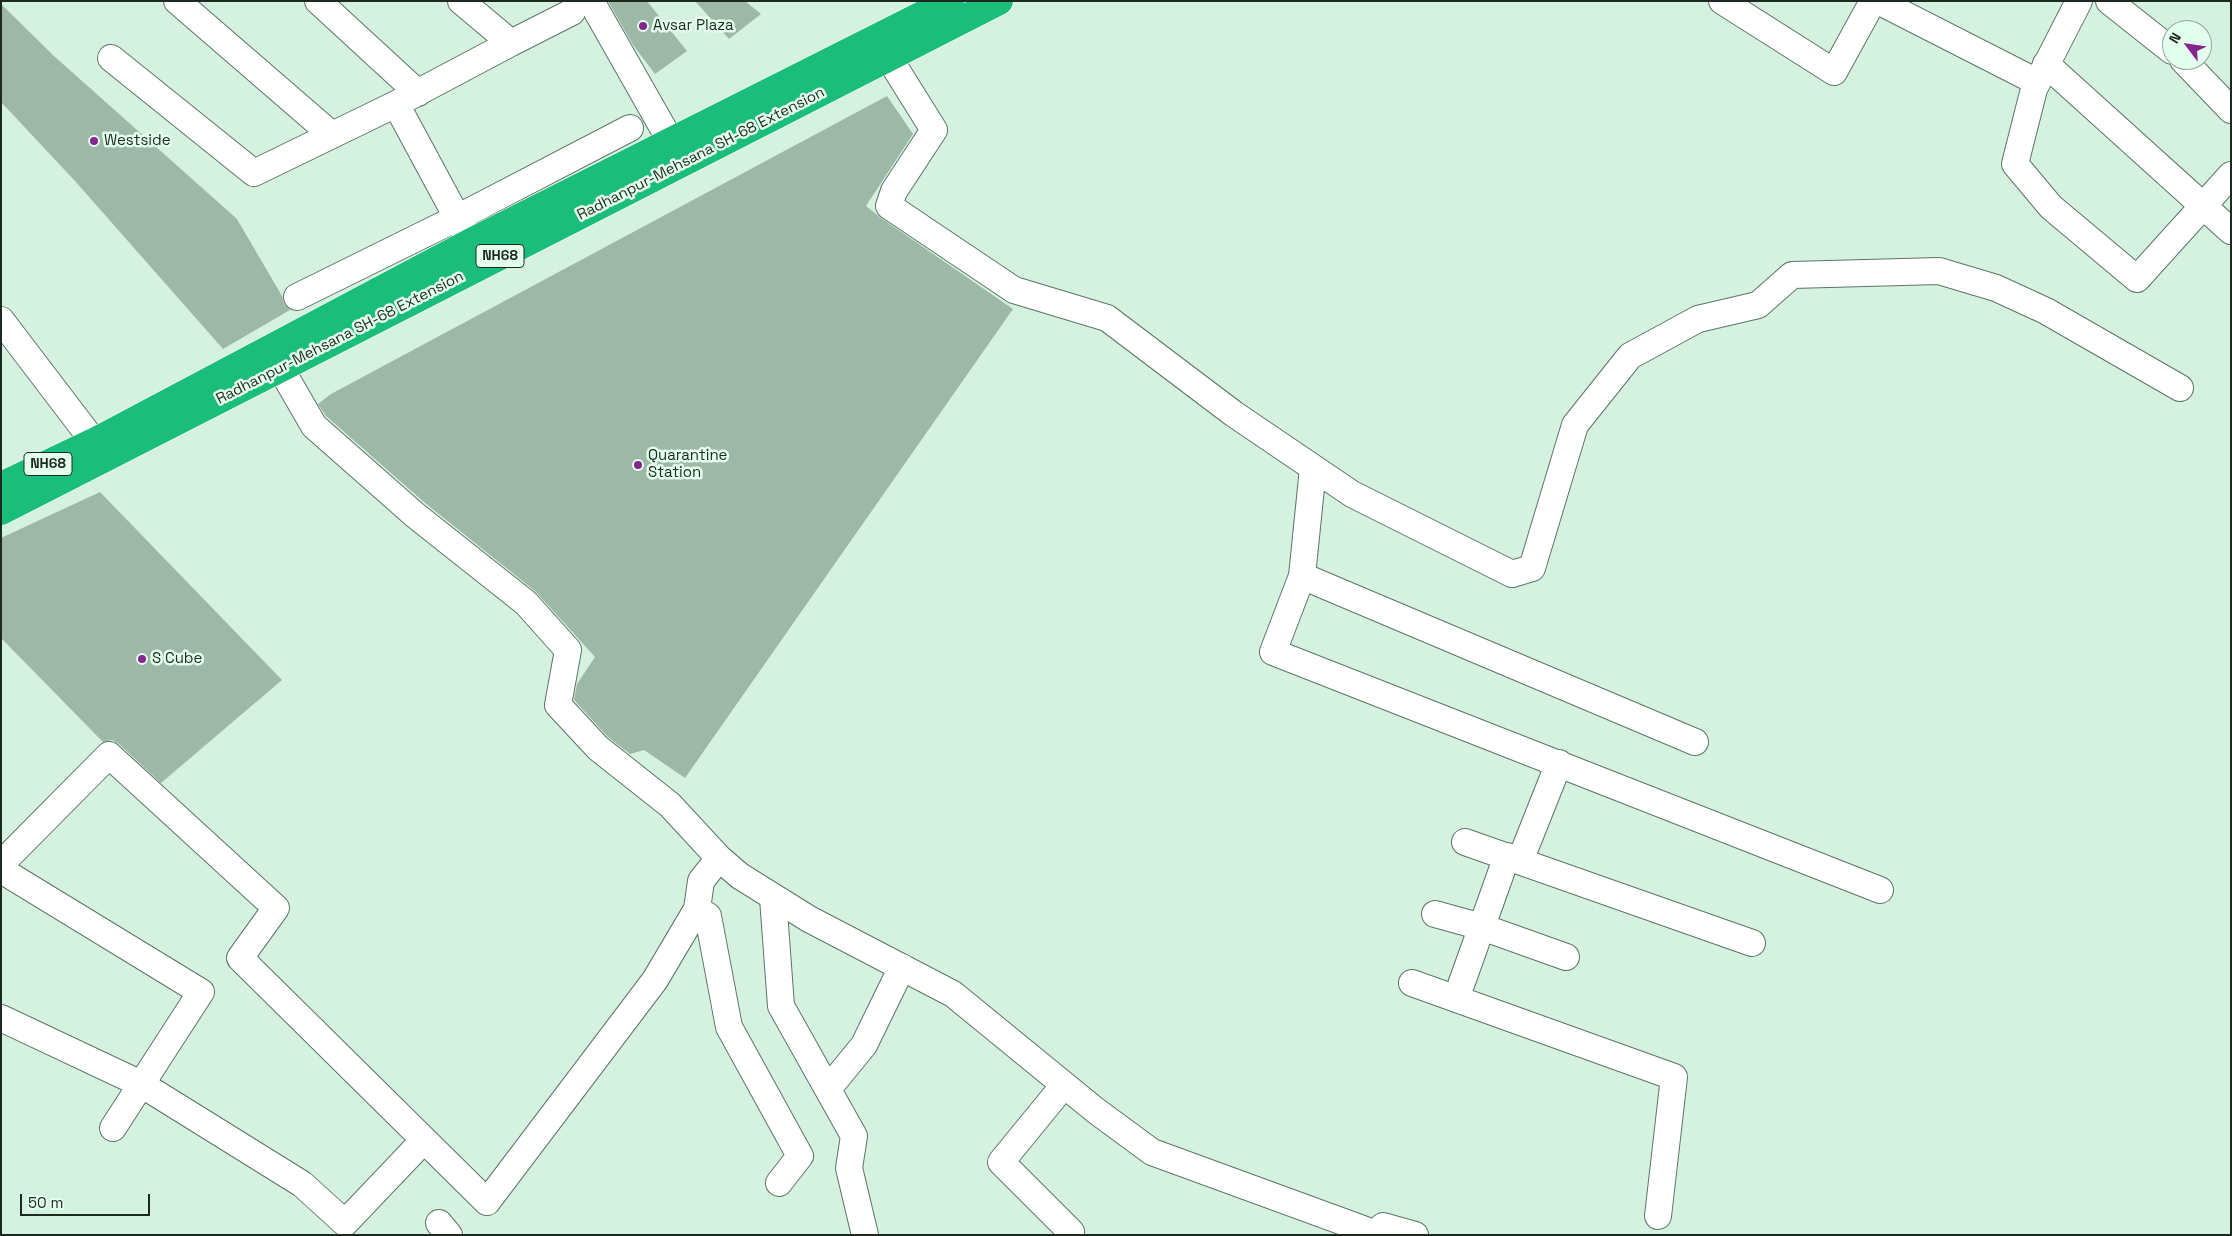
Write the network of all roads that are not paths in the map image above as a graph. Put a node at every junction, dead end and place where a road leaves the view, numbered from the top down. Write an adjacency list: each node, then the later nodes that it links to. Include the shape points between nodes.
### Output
1 (177, 1): 21 (street)
2 (318, 1): 18 (street)
3 (461, 1): 12 (street)
4 (950, 1): 14 (highway, NH68)
5 (999, 1): 14 (highway, Radhanpur-Mehsana SH-68 Extension / NH68)
6 (1722, 1): 7 (street, via 1834,72)
7 (1872, 1)
8 (1878, 1): 17 (street)
9 (2079, 1): 17 (street)
10 (2109, 1): 13 (street)
11 (582, 7): 12 (street); 22 (street)
12 (511, 43): 18 (street)
13 (2162, 43)
14 (884, 47): 22 (highway, NH68); 27 (highway, Radhanpur-Mehsana SH-68 Extension / NH68); 33 (street, via 934,130 894,191 889,206 1014,290 1107,318 1234,414)
15 (111, 58): 21 (street, via 254,173)
16 (2193, 70): 19 (street)
17 (2041, 73): 24 (street); 24 (street, via 2015,164 2051,208 2137,279)
18 (407, 99): 21 (street); 25 (street)
19 (2231, 110)
20 (630, 128): 25 (street)
21 (332, 135)
22 (672, 142): 27 (highway, NH68)
23 (2231, 175): 24 (street)
24 (2203, 206): 26 (street)
25 (457, 218): 27 (street); 28 (street)
26 (2231, 231)
27 (477, 254): 30 (highway, Radhanpur-Mehsana SH-68 Extension / NH68); 32 (highway, NH68)
28 (297, 297)
29 (1, 320): 32 (street)
30 (281, 369): 35 (highway, Radhanpur-Mehsana SH-68 Extension / NH68); 40 (street, via 314,426 415,515 526,603 568,650 558,705 598,748 670,805)
31 (2180, 388): 33 (street, via 2046,311 1987,285 1939,271 1792,275 1758,305 1698,319 1630,356 1575,425 1532,568 1512,574 1352,494)
32 (94, 442): 34 (highway, NH68)
33 (1313, 468): 36 (street)
34 (1, 486)
35 (1, 511)
36 (1302, 576): 37 (street); 38 (street, via 1273,652)
37 (1695, 742)
38 (1558, 763): 41 (street); 44 (street)
39 (1465, 842): 41 (street)
40 (719, 858): 45 (street); 46 (street, via 701,881)
41 (1514, 859): 48 (street); 49 (street)
42 (1, 864): 59 (street, via 109,755 276,908 240,958)
43 (1, 870): 55 (street, via 201,992)
44 (1880, 890)
45 (773, 898): 51 (street); 57 (street, via 781,1006)
46 (697, 909): 59 (street, via 655,980 487,1202); 60 (street, via 708,916 729,1027 800,1156)
47 (1435, 914): 48 (street)
48 (1482, 927): 50 (street); 53 (street)
49 (1752, 942)
50 (1566, 958)
51 (902, 968): 56 (street, via 953,994); 57 (street, via 864,1045)
52 (1412, 983): 53 (street)
53 (1456, 999): 61 (street, via 1674,1077)
54 (1, 1018): 55 (street)
55 (141, 1084): 58 (street); 59 (street, via 302,1184 344,1223)
56 (1064, 1084): 62 (street, via 1152,1152); 64 (street, via 1001,1162 1072,1232)
57 (828, 1088): 63 (street, via 854,1136 848,1168)
58 (113, 1128)
59 (424, 1140)
60 (779, 1183)
61 (1658, 1216)
62 (1323, 1225): 65 (street)
63 (866, 1235)
64 (1070, 1235)
65 (1380, 1235): 66 (street, via 1383,1226)
66 (1415, 1235)

